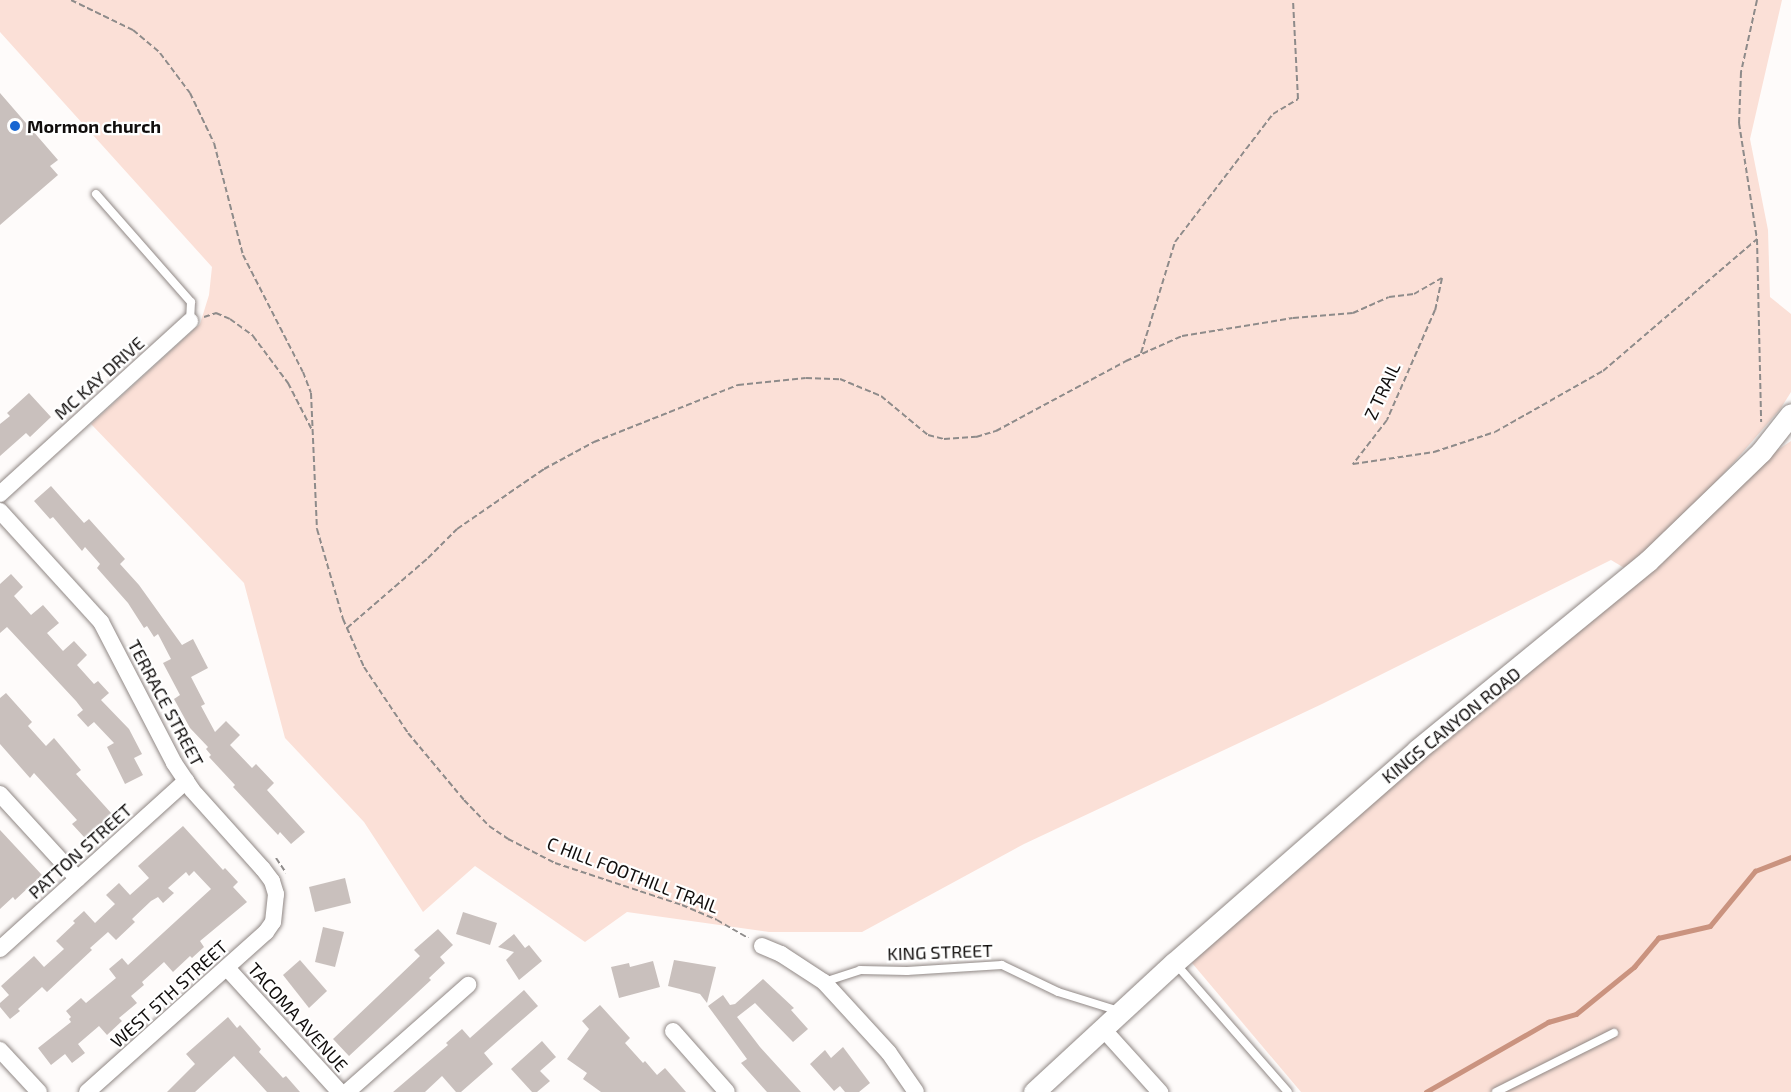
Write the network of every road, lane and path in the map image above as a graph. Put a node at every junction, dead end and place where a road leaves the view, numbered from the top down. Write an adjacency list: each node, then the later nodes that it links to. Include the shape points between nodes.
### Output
1 (71, 0): 9 (path, C HILL FOOTHILL TRAIL, via 133,30 160,53 190,93 214,143 243,255 311,393)
2 (1293, 0): 7 (path, via 1298,99 1273,114 1175,242)
3 (1757, 0): 5 (path, via 1741,72 1739,123)
4 (96, 194): 6 (lane, via 191,302)
5 (1757, 239): 7 (path, Z TRAIL, via 1603,370 1495,432 1434,452 1353,464 1387,420 1435,310 1442,278 1414,294 1389,297 1353,314 1293,318 1182,336); 10 (path)
6 (190, 321): 9 (path, via 216,313 253,336 288,383); 11 (street, MC KAY DRIVE)
7 (1141, 355): 13 (path, via 976,437 944,439 928,435 881,396 840,379 738,385 594,442 544,469 457,529)
8 (1789, 420): 10 (street, KINGS CANYON ROAD)
9 (313, 433): 13 (path, C HILL FOOTHILL TRAIL, via 316,529)
10 (1761, 452): 20 (street, KINGS CANYON ROAD, via 1648,561 1417,750)
11 (0, 494)
12 (0, 511): 14 (street, TERRACE STREET, via 101,622)
13 (347, 628): 18 (path, C HILL FOOTHILL TRAIL, via 364,667 408,734 489,826 555,863 682,904)
14 (186, 781): 16 (street, PATTON STREET); 17 (street, TERRACE STREET, via 272,881 276,894)
15 (0, 794): 16 (street)
16 (78, 879): 19 (street, PATTON STREET)
17 (273, 922): 21 (street, WEST 5TH STREET)
18 (762, 946): 22 (street)
19 (0, 949)
20 (1174, 963): 24 (street, KINGS CANYON ROAD); 37 (lane)
21 (227, 968): 30 (street, WEST 5TH STREET); 31 (street, TACOMA AVENUE)
22 (824, 982): 24 (lane, KING STREET, via 860,970 1002,965 1058,992); 34 (street, via 889,1053)
23 (468, 985): 32 (street)
24 (1123, 1012): 25 (street, KINGS CANYON ROAD)
25 (1104, 1030): 35 (street, KINGS CANYON ROAD); 36 (street)
26 (673, 1031): 33 (street)
27 (1614, 1033): 38 (lane)
28 (0, 1050): 29 (street)
29 (39, 1092)
30 (87, 1092)
31 (340, 1092)
32 (347, 1092)
33 (727, 1092)
34 (916, 1092)
35 (1034, 1092)
36 (1160, 1092)
37 (1288, 1092)
38 (1496, 1092)

